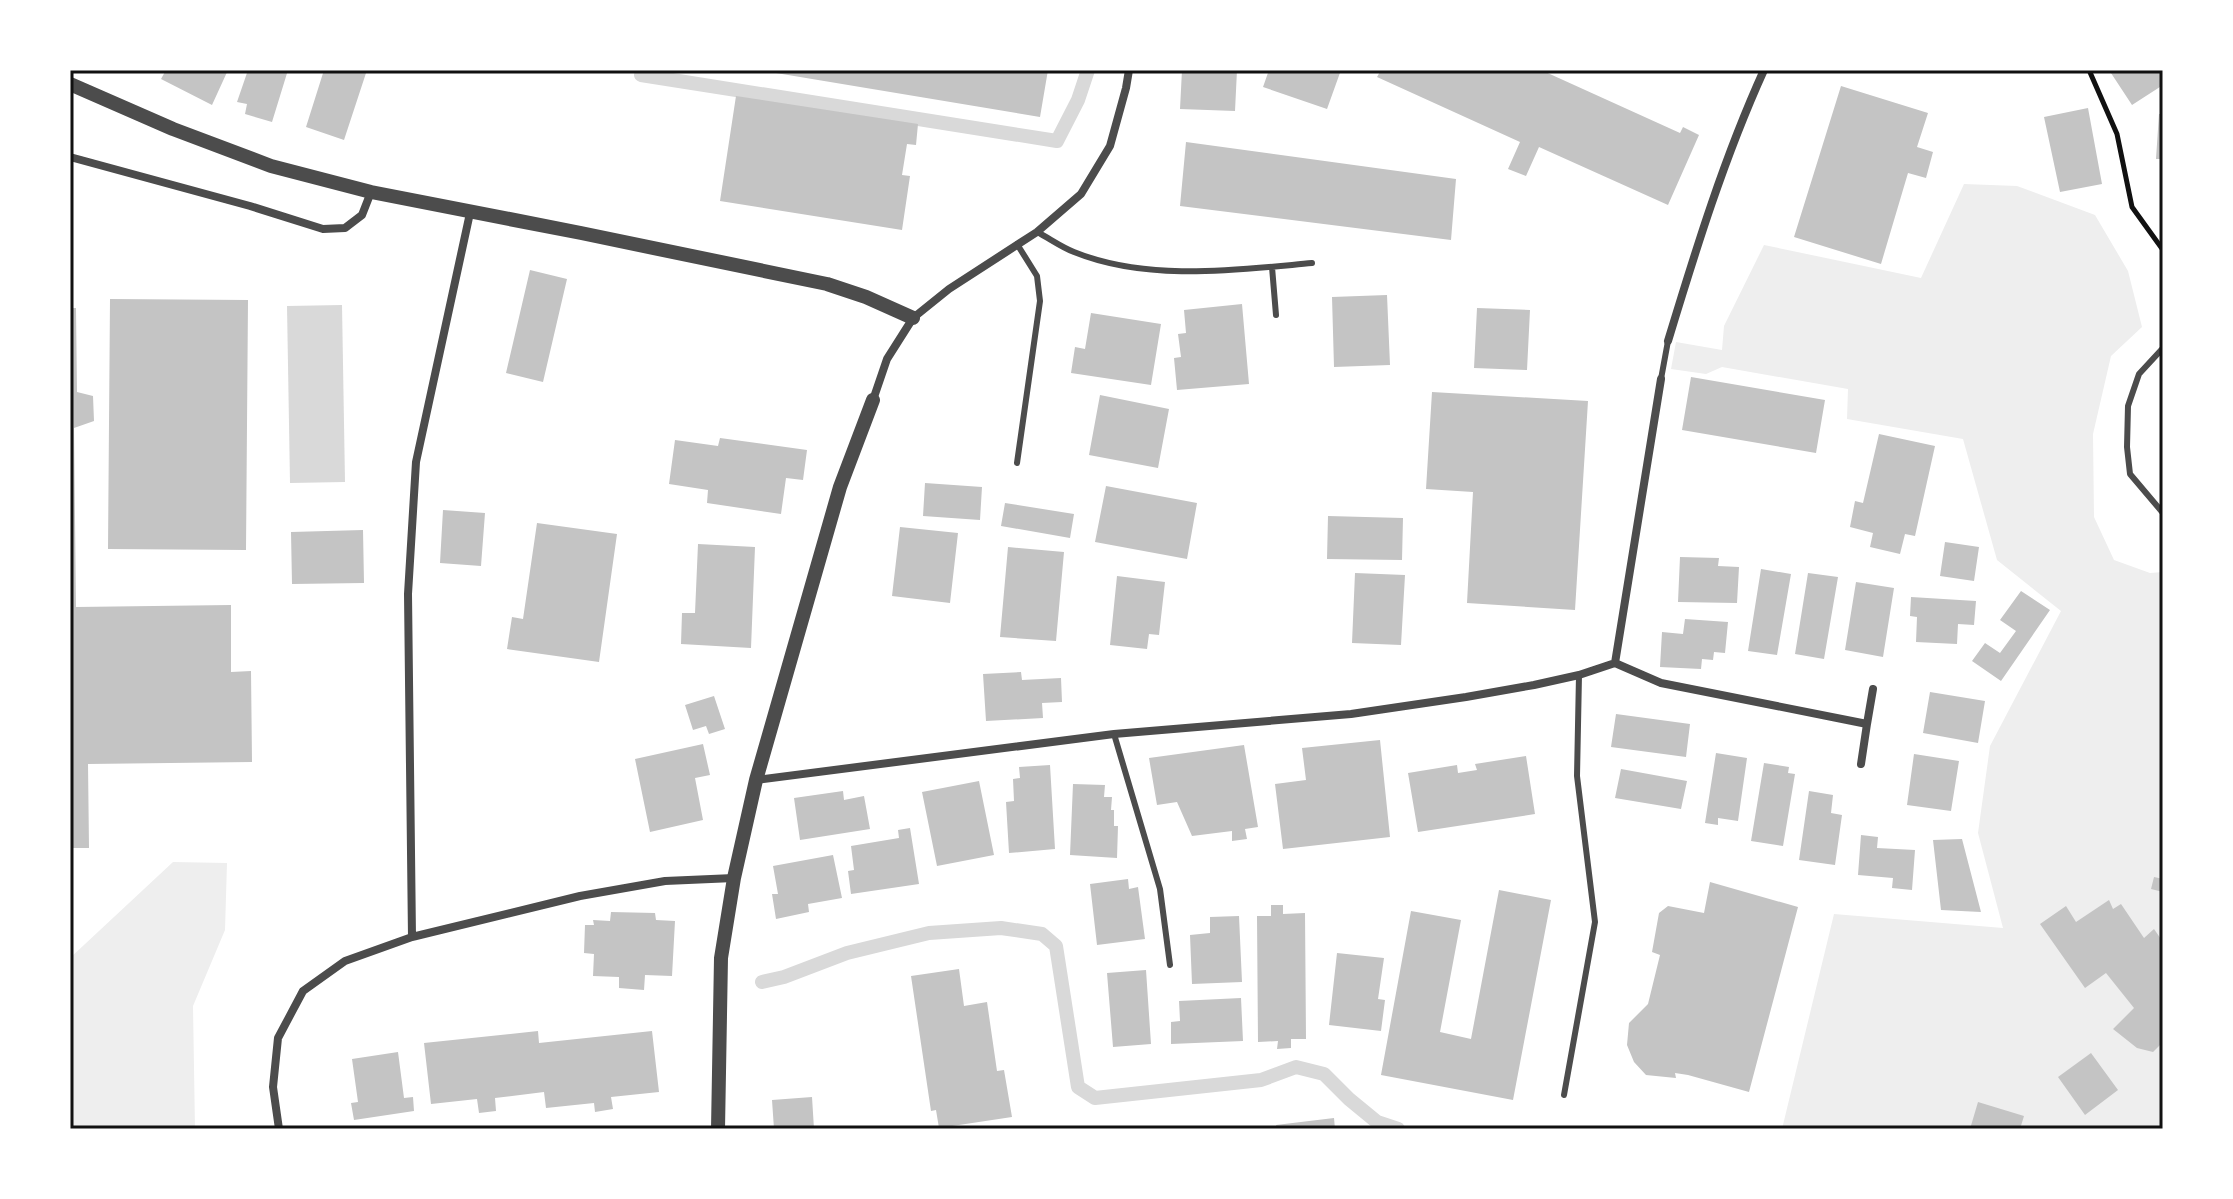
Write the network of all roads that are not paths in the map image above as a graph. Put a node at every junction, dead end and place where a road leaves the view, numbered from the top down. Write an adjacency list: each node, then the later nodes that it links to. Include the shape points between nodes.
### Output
1 (1129, 70): 7 (street, via 1110,146 1081,194)
2 (1764, 70): 13 (street, via 1730,150)
3 (70, 84): 5 (street, via 271,166)
4 (70, 157): 5 (street, via 323,229 345,228 362,215)
5 (371, 192): 6 (street)
6 (470, 213): 12 (street, via 827,284); 27 (street, via 416,462 408,594)
7 (1037, 232): 8 (street); 10 (lane, via 1075,252 1125,266 1205,272)
8 (1017, 244): 12 (street); 17 (lane, via 1037,276 1040,301)
9 (1312, 263): 10 (lane)
10 (1272, 267): 11 (lane)
11 (1276, 315)
12 (913, 318): 16 (street, via 887,359)
13 (1668, 341): 15 (lane)
14 (2163, 348): 18 (lane, via 2139,374 2128,406 2127,447 2130,474)
15 (1661, 379): 19 (street)
16 (873, 400): 25 (street, via 840,487)
17 (1017, 463)
18 (2163, 513)
19 (1615, 663): 20 (street); 22 (street, via 1661,683)
20 (1579, 675): 23 (street, via 1351,714); 29 (lane, via 1577,776 1595,922)
21 (1873, 689): 22 (street)
22 (1867, 724): 24 (street)
23 (1114, 734): 25 (street); 28 (lane, via 1160,889)
24 (1861, 764)
25 (756, 780): 26 (street)
26 (734, 878): 27 (street, via 665,881 580,896); 31 (street, via 721,958)
27 (412, 937): 30 (street, via 345,961 303,991 278,1038 273,1087)
28 (1170, 965)
29 (1564, 1095)
30 (279, 1129)
31 (718, 1129)

